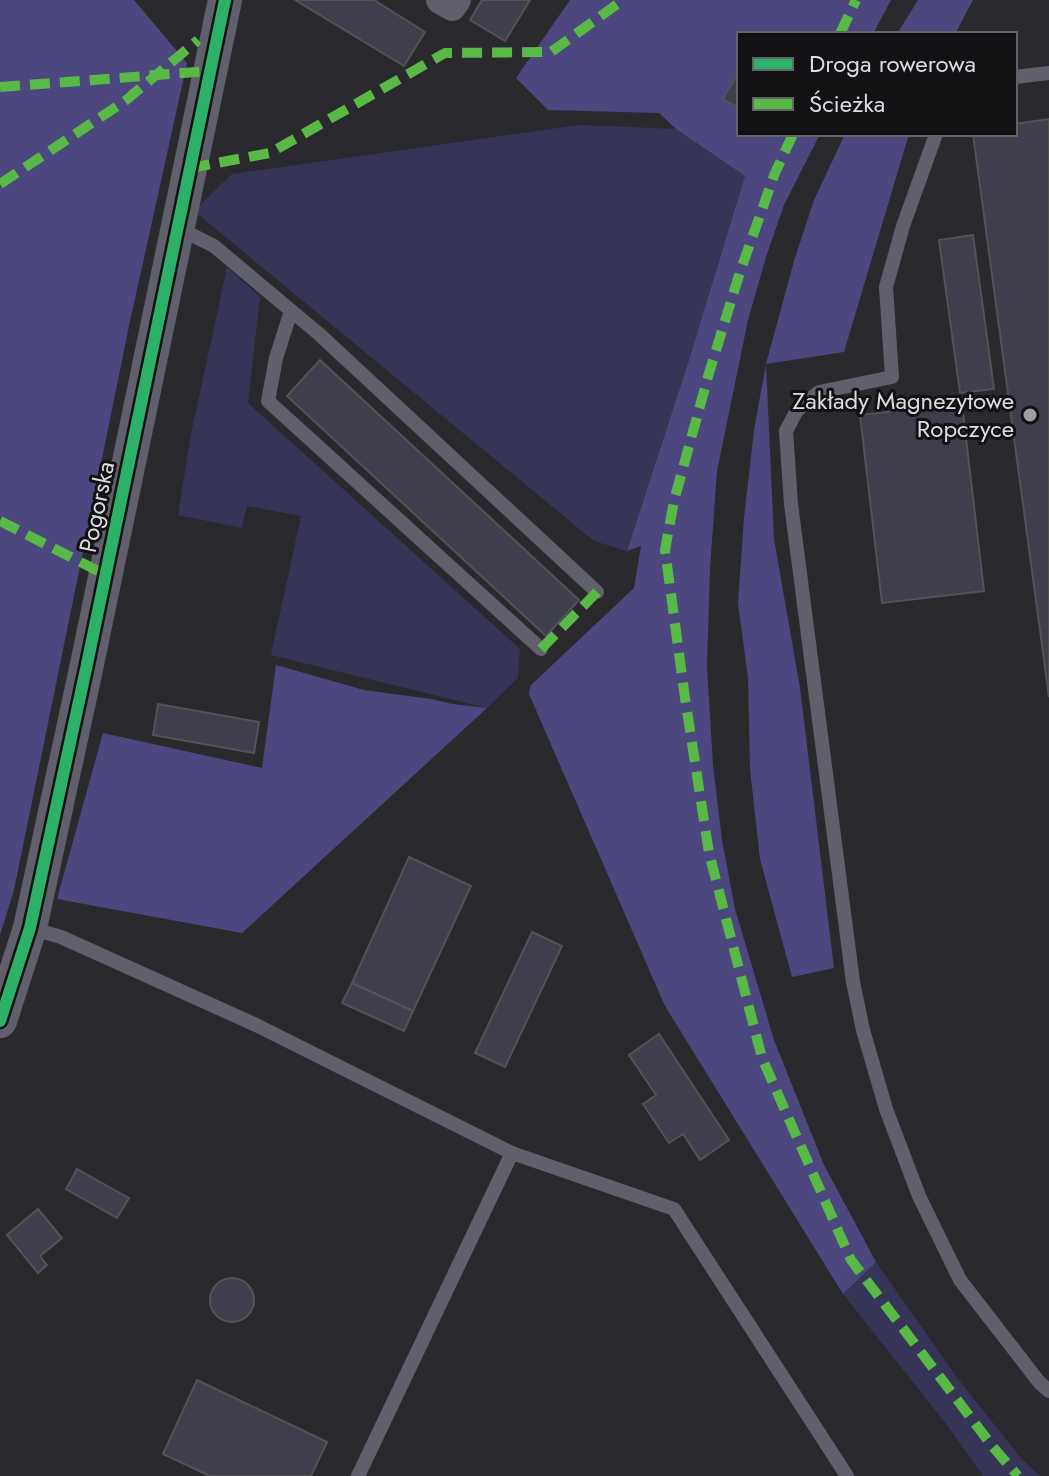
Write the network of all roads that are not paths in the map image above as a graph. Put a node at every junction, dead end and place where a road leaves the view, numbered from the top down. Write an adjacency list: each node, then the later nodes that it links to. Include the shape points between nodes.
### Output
1 (225, 0): 7 (street, Pogorska)
2 (440, 0): 3 (street, via 452,7)
3 (457, 0)
4 (1049, 73): 5 (lane)
5 (1017, 77)
6 (935, 136): 14 (lane, via 886,287 892,377 819,392 796,412 786,431 791,504 853,982 866,1043 919,1196 960,1280)
7 (178, 228): 8 (lane, via 214,246); 11 (street, Pogorska)
8 (291, 311): 9 (lane); 10 (lane, via 268,401)
9 (597, 592)
10 (541, 649)
11 (30, 928): 12 (street, Pogorska); 13 (lane, via 256,1025)
12 (0, 1021)
13 (512, 1153): 15 (lane); 16 (lane, via 674,1209)
14 (1049, 1391)
15 (358, 1476)
16 (847, 1476)

